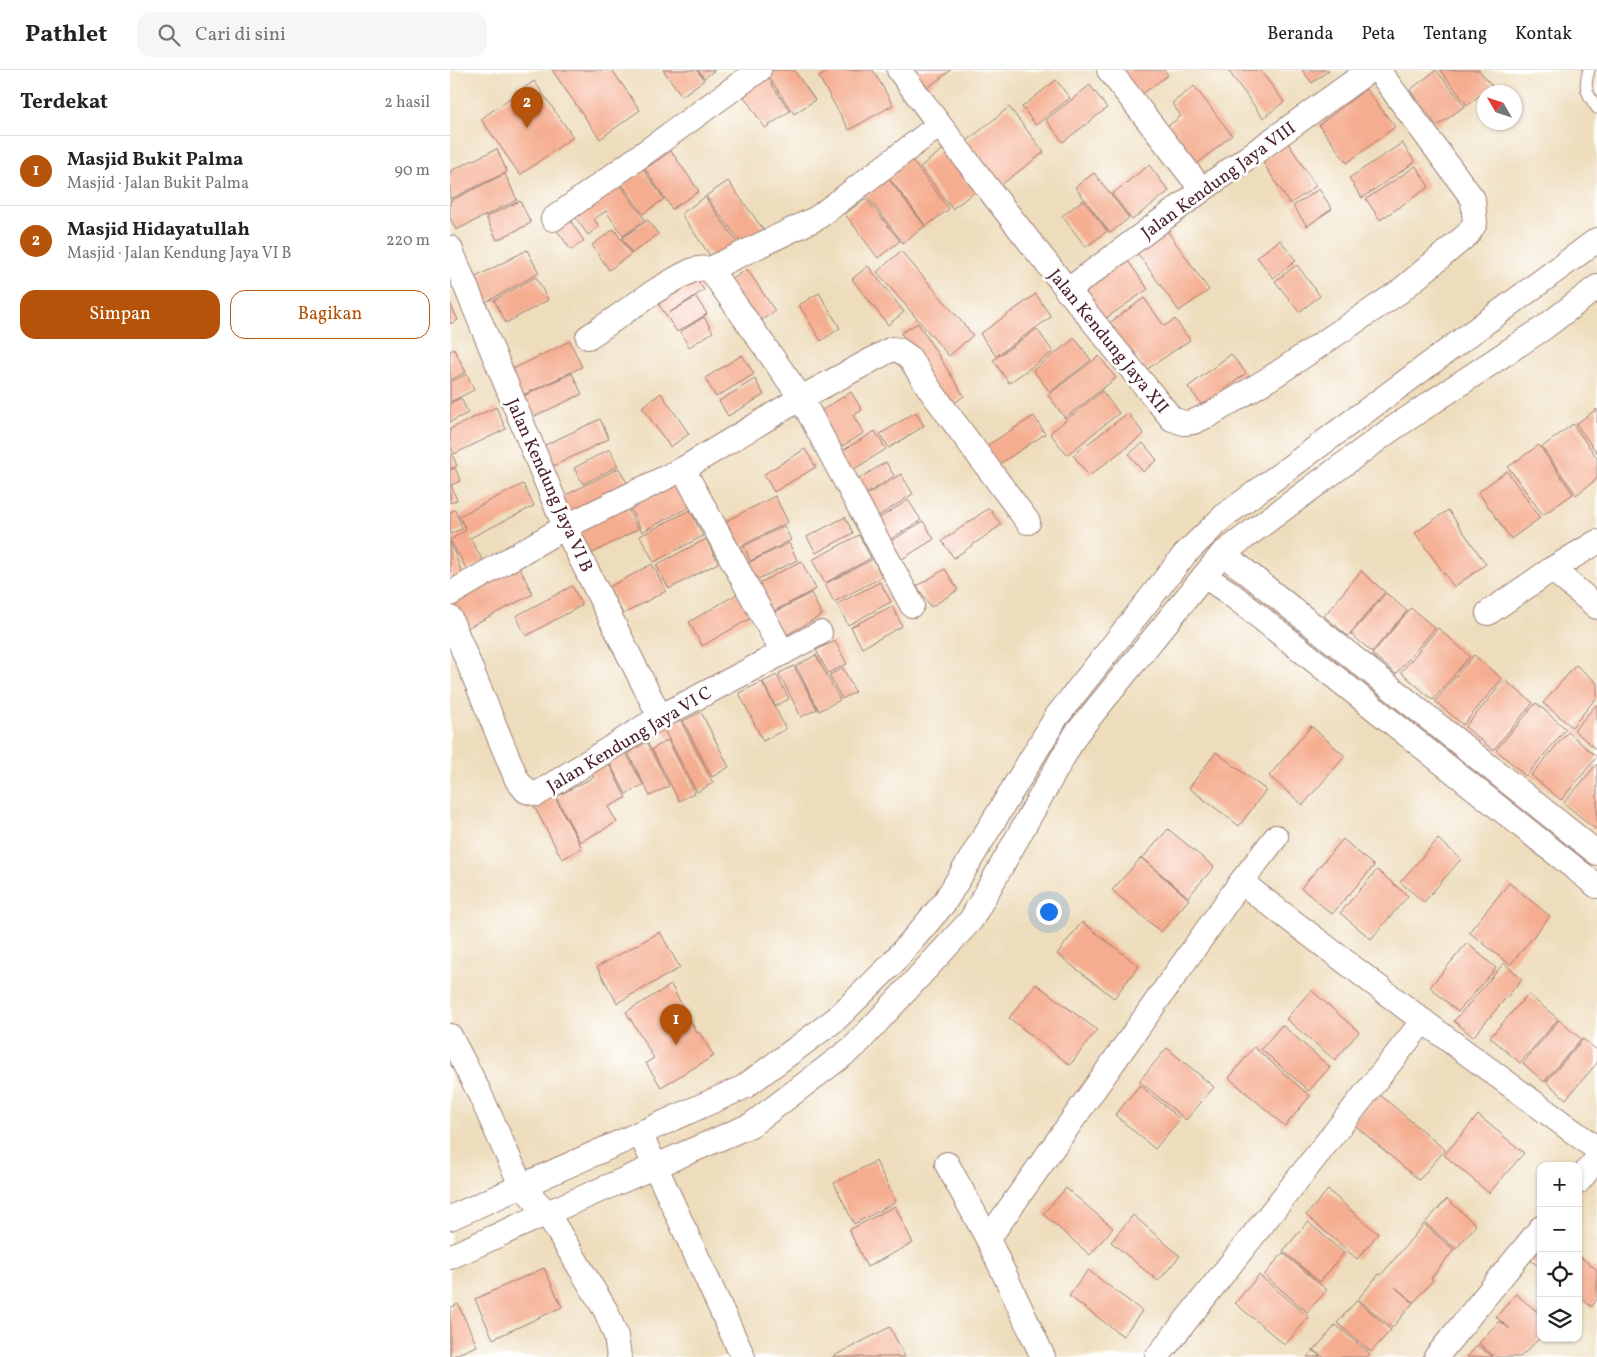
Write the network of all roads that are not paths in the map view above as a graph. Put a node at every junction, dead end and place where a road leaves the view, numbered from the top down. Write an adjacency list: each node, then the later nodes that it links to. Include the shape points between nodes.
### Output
1 (759, 70): 10 (street)
2 (899, 70): 8 (street, Jalan Kendung Jaya XII)
3 (1109, 70): 9 (street)
4 (1370, 70): 9 (street, Jalan Kendung Jaya VIII)
5 (1378, 70): 15 (street, Jalan Kendung Jaya XII, via 1473,199 1475,223 1468,234 1399,292 1276,375 1211,414 1184,423 1172,418)
6 (1589, 70): 7 (lane, via 1586,92)
7 (1597, 108)
8 (939, 125): 13 (street, via 817,218); 15 (street, Jalan Kendung Jaya XII)
9 (1202, 190): 15 (street, Jalan Kendung Jaya VIII)
10 (553, 220)
11 (1597, 240): 18 (street)
12 (450, 248): 22 (street, Jalan Kendung Jaya VI B)
13 (710, 268): 16 (street, via 692,271); 17 (street)
14 (1597, 287): 19 (street, via 1546,327)
15 (1067, 291)
16 (588, 337)
17 (801, 398): 20 (street); 21 (street, via 892,349 898,350 909,357); 28 (street)
18 (1377, 402): 19 (street); 39 (street, via 1224,516 1185,554 1057,716)
19 (1389, 431): 24 (street)
20 (683, 469): 22 (street); 33 (street)
21 (1028, 522)
22 (565, 527): 27 (street); 34 (street, Jalan Kendung Jaya VI B)
23 (1597, 542): 25 (street)
24 (1222, 554): 26 (street); 36 (street)
25 (1552, 569): 29 (street); 30 (street)
26 (1204, 576): 38 (street); 40 (street, via 1076,734)
27 (450, 594)
28 (912, 605)
29 (1597, 607)
30 (1488, 613)
31 (450, 618): 34 (street, Jalan Kendung Jaya VI C, via 517,780 526,791 537,794)
32 (820, 633): 33 (street, Jalan Kendung Jaya VI C)
33 (783, 653): 34 (street, Jalan Kendung Jaya VI C)
34 (660, 717)
35 (1276, 837): 37 (street)
36 (1597, 853)
37 (1241, 882): 41 (street); 53 (street)
38 (1597, 886)
39 (944, 904): 40 (street); 43 (street, via 891,965 836,1019 744,1087)
40 (971, 920): 47 (street, via 854,1046 751,1125)
41 (1423, 1020): 44 (street); 58 (street)
42 (450, 1036): 49 (street)
43 (640, 1133): 47 (street); 49 (street)
44 (1597, 1149)
45 (1597, 1159): 48 (street)
46 (947, 1164): 53 (street)
47 (656, 1166): 50 (street); 56 (street)
48 (1582, 1177)
49 (521, 1185): 50 (street); 51 (street)
50 (547, 1213): 54 (street); 55 (street, via 606,1311 616,1336)
51 (450, 1218)
52 (1537, 1233): 59 (street)
53 (988, 1239): 57 (street)
54 (450, 1257)
55 (619, 1357)
56 (743, 1357)
57 (1043, 1357)
58 (1157, 1357)
59 (1436, 1357)

